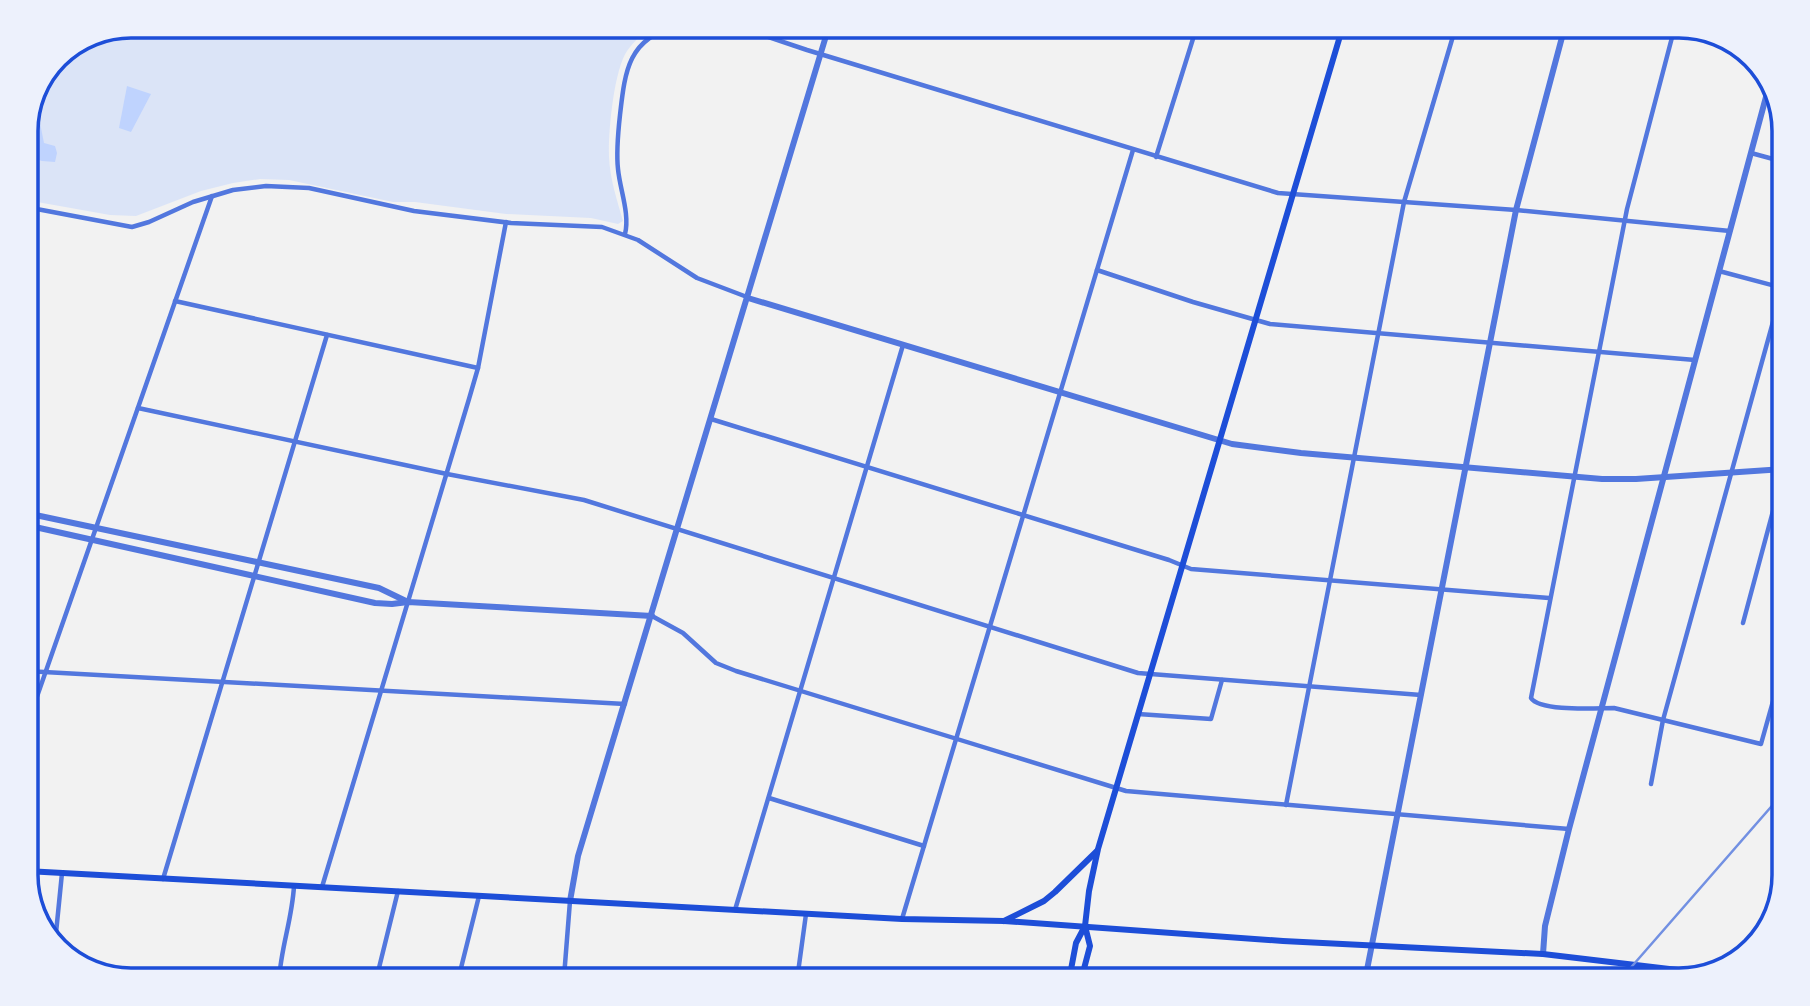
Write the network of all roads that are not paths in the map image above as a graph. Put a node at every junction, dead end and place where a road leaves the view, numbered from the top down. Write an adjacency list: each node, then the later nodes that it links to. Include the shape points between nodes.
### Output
1 (649, 38): 23 (street, via 633,55 625,76 617,150 627,217)
2 (772, 38): 9 (street)
3 (825, 38): 9 (street)
4 (1193, 38): 13 (street)
5 (1339, 38): 15 (main road)
6 (1453, 38): 17 (street)
7 (1562, 38): 19 (street)
8 (1672, 38): 20 (street)
9 (820, 54): 11 (street); 27 (street)
10 (1765, 100): 12 (street)
11 (1133, 150): 13 (street); 24 (street)
12 (1751, 153): 14 (street); 22 (street)
13 (1156, 157): 15 (street)
14 (1771, 158)
15 (1293, 194): 17 (street); 29 (main road)
16 (212, 196): 18 (street, via 132,227); 21 (street, via 242,188 294,187 414,211); 28 (street)
17 (1404, 202): 19 (street); 31 (street)
18 (39, 209)
19 (1516, 210): 20 (street); 33 (street)
20 (1625, 219): 22 (street); 35 (street)
21 (506, 222): 23 (street, via 586,226); 37 (street)
22 (1730, 231): 25 (street)
23 (625, 234): 27 (street, via 697,278)
24 (1097, 270): 29 (street); 38 (street)
25 (1719, 271): 26 (street); 36 (street)
26 (1771, 283)
27 (748, 298): 34 (street); 40 (street)
28 (175, 301): 32 (street); 39 (street)
29 (1255, 320): 31 (street); 41 (main road)
30 (1771, 328): 47 (street)
31 (1378, 334): 33 (street); 43 (street)
32 (327, 335): 37 (street); 42 (street)
33 (1490, 342): 35 (street); 44 (street)
34 (903, 345): 38 (street); 45 (street)
35 (1599, 352): 36 (street); 49 (street)
36 (1695, 360): 50 (street)
37 (478, 368): 48 (street)
38 (1059, 393): 41 (street); 51 (street)
39 (138, 408): 42 (street); 54 (street)
40 (711, 419): 45 (street); 56 (street)
41 (1220, 441): 43 (street); 59 (main road)
42 (295, 442): 48 (street); 58 (street)
43 (1354, 457): 44 (street); 62 (street)
44 (1466, 466): 49 (street); 63 (street)
45 (866, 468): 51 (street); 61 (street)
46 (1771, 470): 47 (street)
47 (1731, 473): 50 (street); 83 (street)
48 (447, 474): 56 (street, via 566,495); 65 (street)
49 (1573, 477): 50 (street); 64 (street)
50 (1665, 477): 81 (street)
51 (1022, 515): 59 (street); 68 (street)
52 (39, 516): 54 (street)
53 (1772, 516): 67 (street)
54 (96, 527): 57 (street); 58 (street)
55 (39, 528): 57 (street)
56 (678, 530): 61 (street); 66 (street)
57 (92, 539): 60 (street); 70 (street)
58 (259, 563): 60 (street); 65 (street, via 379,588)
59 (1182, 565): 62 (street); 71 (main road)
60 (255, 577): 65 (street, via 375,603); 73 (street)
61 (834, 579): 68 (street); 76 (street)
62 (1329, 580): 63 (street); 74 (street)
63 (1443, 590): 64 (street); 78 (street)
64 (1549, 598): 81 (street, via 1531,701)
65 (408, 602): 66 (street); 75 (street)
66 (652, 616): 76 (street, via 683,633 716,663); 79 (street)
67 (1743, 623)
68 (990, 627): 71 (street); 84 (street)
69 (39, 672): 70 (street)
70 (46, 672): 73 (street); 77 (street)
71 (1149, 675): 72 (street); 82 (main road)
72 (1222, 680): 74 (street); 82 (street, via 1211,719)
73 (224, 681): 75 (street); 95 (street)
74 (1309, 687): 78 (street); 88 (street)
75 (382, 690): 79 (street); 97 (street)
76 (800, 690): 84 (street); 87 (street)
77 (39, 692)
78 (1422, 695): 89 (street)
79 (626, 704): 100 (street, via 578,856)
80 (1772, 706): 83 (street, via 1761,744)
81 (1601, 709): 83 (street); 90 (street)
82 (1138, 714): 86 (main road)
83 (1663, 720): 85 (street)
84 (957, 738): 86 (street); 91 (street)
85 (1651, 784)
86 (1116, 788): 88 (street); 92 (main road)
87 (769, 798): 91 (street); 101 (street)
88 (1286, 805): 89 (street)
89 (1398, 815): 90 (street); 107 (street)
90 (1569, 829): 108 (street, via 1545,926)
91 (924, 846): 103 (street)
92 (1098, 849): 104 (main road, via 1044,901); 105 (main road)
93 (39, 872): 94 (main road)
94 (62, 873): 95 (main road); 106 (street)
95 (163, 878): 96 (main road)
96 (294, 885): 97 (main road); 110 (street)
97 (322, 887): 98 (main road)
98 (398, 891): 99 (main road); 111 (street)
99 (479, 896): 100 (main road); 112 (street)
100 (570, 901): 101 (main road); 113 (street)
101 (735, 910): 102 (main road)
102 (806, 914): 103 (main road); 114 (street)
103 (902, 919): 104 (main road)
104 (1004, 921): 105 (main road)
105 (1085, 926): 107 (main road); 115 (main road); 116 (main road, via 1090,946)
106 (56, 929)
107 (1371, 946): 108 (main road); 117 (street)
108 (1543, 954): 109 (main road)
109 (1649, 967): 118 (main road)
110 (280, 968)
111 (379, 968)
112 (460, 968)
113 (567, 968)
114 (799, 968)
115 (1071, 968)
116 (1084, 968)
117 (1366, 968)
118 (1658, 968)

